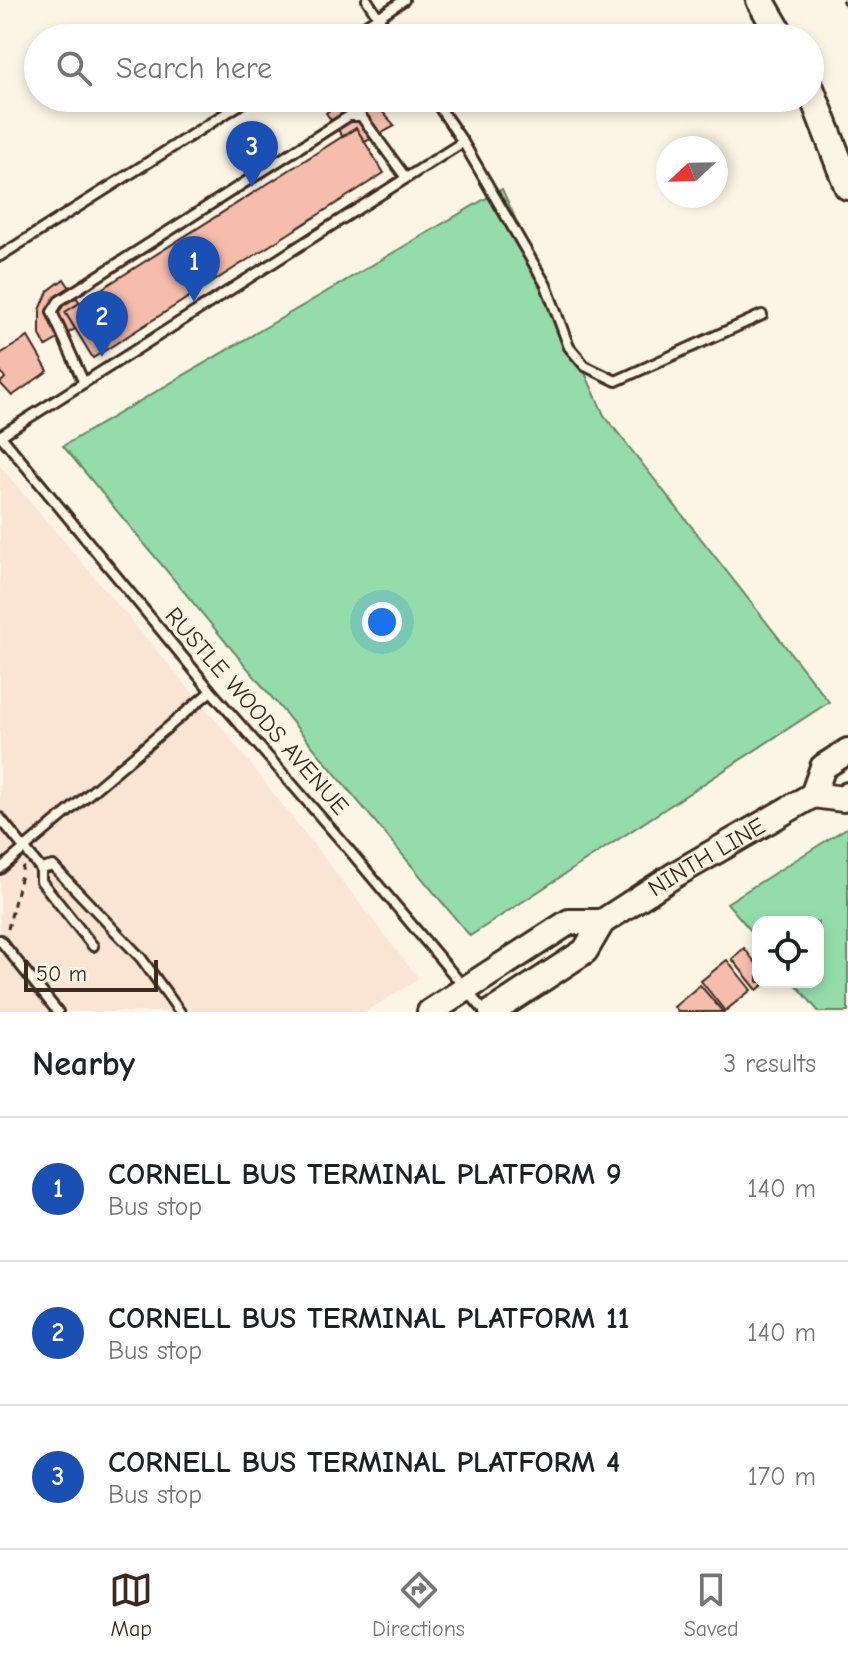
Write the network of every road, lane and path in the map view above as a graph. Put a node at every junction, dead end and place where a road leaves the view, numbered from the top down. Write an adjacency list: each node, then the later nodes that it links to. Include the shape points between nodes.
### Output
1 (367, 0): 6 (lane)
2 (404, 0): 6 (lane)
3 (760, 0): 9 (main road)
4 (842, 0): 5 (path)
5 (847, 7)
6 (378, 18): 7 (lane); 8 (lane)
7 (368, 24)
8 (382, 24)
9 (774, 24)
10 (228, 112): 16 (lane)
11 (443, 112): 13 (lane)
12 (819, 112): 15 (main road)
13 (463, 142): 14 (lane); 17 (lane, via 546,285 569,347 585,366 616,381)
14 (406, 178): 18 (lane); 18 (lane, via 361,116 336,124 59,301 52,312)
15 (848, 186)
16 (0, 256)
17 (762, 315)
18 (84, 383): 19 (lane)
19 (0, 435): 20 (lane, RUSTLE WOODS AVENUE)
20 (211, 691): 25 (lane); 31 (lane, RUSTLE WOODS AVENUE)
21 (848, 751): 22 (main road, via 823,767)
22 (813, 795): 23 (main road, NINTH LINE); 28 (main road, NINTH LINE)
23 (848, 795)
24 (0, 818): 25 (lane)
25 (25, 848): 26 (lane); 27 (lane); 29 (path, via 8,929)
26 (0, 869)
27 (41, 869): 30 (lane, via 41,881); 33 (lane, via 53,866 141,958)
28 (602, 922): 31 (main road, NINTH LINE, via 569,922); 36 (main road, NINTH LINE, via 585,951)
29 (0, 939): 32 (lane)
30 (93, 946)
31 (467, 990): 34 (main road, NINTH LINE); 35 (lane, RUSTLE WOODS AVENUE)
32 (58, 1012)
33 (180, 1012)
34 (430, 1012)
35 (485, 1012)
36 (492, 1012)

